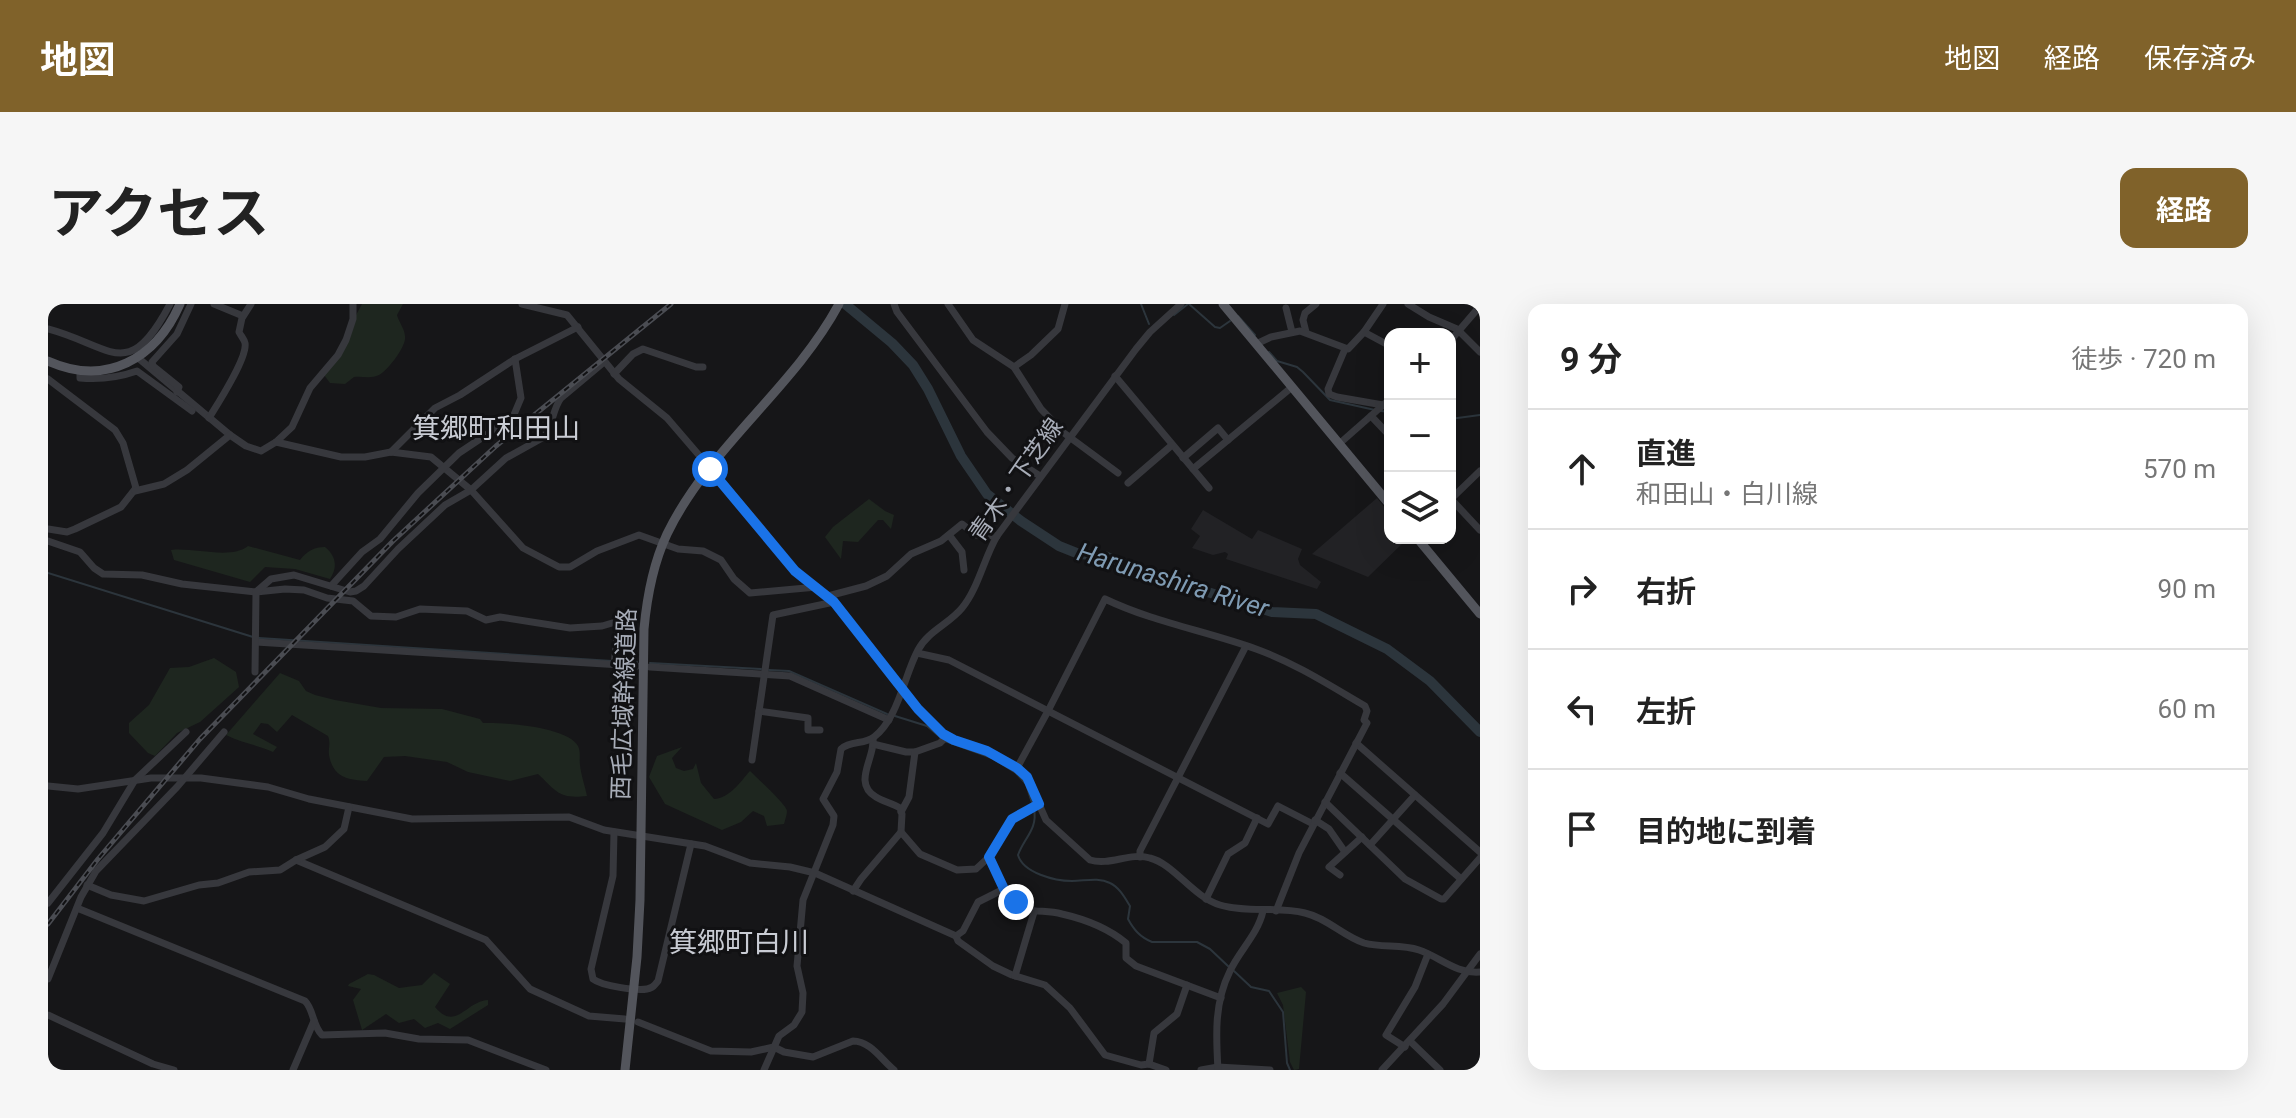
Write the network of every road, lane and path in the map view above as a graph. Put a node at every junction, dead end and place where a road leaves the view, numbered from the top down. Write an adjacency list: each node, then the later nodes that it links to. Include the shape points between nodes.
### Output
1 (170, 304): 22 (street, via 149,338 126,353 113,354)
2 (180, 304): 32 (main road, via 160,339)
3 (191, 304): 43 (street, via 177,334 152,362 179,387)
4 (214, 304): 20 (street)
5 (251, 304): 20 (street)
6 (353, 304): 53 (street, via 353,319 338,355 310,388 292,427)
7 (522, 304): 21 (street, via 561,312)
8 (839, 304): 59 (main road, 西毛広域幹線道路, via 827,326)
9 (894, 304): 63 (street, via 981,425)
10 (948, 304): 37 (street, via 978,345)
11 (1065, 304): 37 (street, via 1058,329)
12 (1181, 304): 40 (street, 青木・下芝線)
13 (1223, 304): 29 (main road)
14 (1316, 304): 18 (street)
15 (1383, 304): 25 (street)
16 (1408, 304): 26 (street)
17 (1480, 306): 26 (street)
18 (1305, 307): 24 (street)
19 (1286, 308): 23 (street)
20 (243, 316): 48 (street, via 239,332 245,348)
21 (578, 327): 33 (street); 35 (street)
22 (48, 329)
23 (1292, 332): 24 (street); 29 (street)
24 (1306, 332): 30 (street)
25 (1364, 332): 28 (street); 30 (street)
26 (1460, 332): 27 (street); 31 (street)
27 (1456, 336)
28 (1384, 343)
29 (1256, 344): 42 (main road)
30 (1345, 349): 45 (street, via 1329,394)
31 (1480, 352)
32 (137, 357): 38 (main road, via 106,370); 43 (street)
33 (515, 359): 56 (street, via 435,408); 58 (street, via 521,398 513,417 459,453)
34 (48, 361): 38 (main road)
35 (604, 362): 39 (street); 65 (street, via 561,398 544,437)
36 (703, 367): 39 (street, via 643,349)
37 (1014, 367): 51 (street, via 1041,409)
38 (80, 371): 46 (street, via 80,378 94,379 137,371 192,411)
39 (614, 374): 59 (street, via 667,418)
40 (1115, 376): 51 (street, 青木・下芝線); 55 (street)
41 (48, 379): 67 (street, via 115,430)
42 (1292, 387): 52 (street); 54 (main road)
43 (177, 392): 46 (street)
44 (1389, 400): 45 (street)
45 (1382, 406): 47 (street)
46 (197, 409): 48 (street)
47 (1372, 415): 49 (street); 54 (street)
48 (209, 418): 50 (street)
49 (1384, 429)
50 (230, 435): 53 (street, via 257,451); 67 (street, via 176,477)
51 (1069, 437): 62 (street); 63 (street, 青木・下芝線)
52 (1228, 440): 57 (street, via 1218,428); 60 (street)
53 (276, 442): 56 (street, via 351,458)
54 (1339, 444): 69 (main road)
55 (1172, 445): 57 (street); 64 (street)
56 (391, 452): 58 (street, via 428,456)
57 (1183, 458): 60 (street)
58 (446, 468): 65 (street); 78 (street)
59 (710, 469): 79 (street, via 795,571); 148 (main road, 西毛広域幹線道路, via 668,532 646,608)
60 (1193, 469): 66 (street)
61 (1480, 471): 68 (street)
62 (1118, 473)
63 (1038, 479): 74 (street, 青木・下芝線)
64 (1128, 483)
65 (468, 488): 78 (street, via 364,586 350,592); 79 (street, via 523,548 559,567 570,567 635,536 703,551 721,560 750,593)
66 (1209, 488)
67 (135, 491): 71 (street, via 121,507 75,529)
68 (1456, 493)
69 (1384, 498)
70 (1456, 505): 72 (street)
71 (48, 529)
72 (1480, 530)
73 (949, 535): 74 (street, via 962,524 976,535); 77 (street, via 962,552); 81 (street, via 911,554 887,576)
74 (997, 536): 85 (street, 青木・下芝線, via 967,602)
75 (48, 541): 80 (street, via 80,552 103,574)
76 (1422, 544): 82 (main road)
77 (964, 570)
78 (331, 586): 80 (street, via 294,575 271,579)
79 (817, 587): 81 (street)
80 (256, 592): 83 (street); 86 (street, via 304,590 353,601 371,616 396,617 420,609 467,611 486,620 500,617 570,628 619,621)
81 (831, 599): 90 (street, via 773,615); 91 (street)
82 (1480, 614)
83 (256, 642): 86 (street); 89 (street)
84 (1246, 646): 93 (street, via 1105,599); 100 (street, via 1286,661 1365,706 1367,723); 105 (street)
85 (917, 653): 91 (street, 青木・下芝線); 93 (street, via 949,660)
86 (615, 662): 87 (street)
87 (637, 666)
88 (650, 667): 90 (street)
89 (255, 672)
90 (764, 673): 92 (street); 94 (street, via 790,676)
91 (902, 689): 94 (street, 青木・下芝線); 98 (street)
92 (759, 711): 95 (street, via 806,717 808,730); 102 (street)
93 (1048, 711): 103 (street); 105 (street)
94 (889, 720): 99 (street, 青木・下芝線)
95 (820, 730)
96 (186, 732): 107 (street)
97 (224, 732): 106 (street)
98 (944, 738): 101 (street); 103 (street, via 987,751)
99 (873, 741): 101 (street); 113 (street, via 864,776 867,788); 128 (street, via 841,749 837,772 823,799 834,816 833,825)
100 (1356, 743): 104 (street); 109 (street)
101 (915, 752): 113 (street, via 909,797)
102 (752, 760)
103 (1017, 768): 111 (street, via 1027,777)
104 (1340, 773): 110 (street); 115 (street)
105 (1178, 777): 114 (street); 125 (street)
106 (180, 778): 107 (street); 112 (street, via 268,787); 131 (street)
107 (135, 780): 108 (street, via 78,789); 135 (street, via 103,833)
108 (48, 786)
109 (1415, 795): 115 (street); 123 (street)
110 (1325, 802): 116 (street); 119 (street)
111 (1035, 806): 124 (street, via 1012,819); 125 (street, via 1090,860)
112 (349, 807): 118 (street, via 412,819 569,817); 127 (street, via 344,829 325,847)
113 (901, 812): 117 (street)
114 (1257, 818): 116 (street, via 1268,824 1278,806); 134 (street, via 1245,843 1228,854)
115 (1393, 819): 121 (street); 130 (street)
116 (1314, 822): 122 (street, via 1329,829); 138 (street)
117 (901, 832): 124 (street, via 920,854 957,870 973,871); 133 (street)
118 (618, 833): 120 (street); 148 (street, via 591,969 593,979 605,986)
119 (1362, 837): 121 (street); 122 (street)
120 (691, 844): 128 (street, via 750,863); 148 (street, via 658,981 647,990)
121 (1370, 845): 130 (street, via 1409,882 1441,899)
122 (1345, 852): 129 (street, via 1329,867)
123 (1480, 852)
124 (989, 857): 132 (street)
125 (1140, 857): 134 (street, via 1159,861)
126 (1480, 858): 130 (street)
127 (296, 860): 131 (street, via 280,870 249,872 144,901); 151 (street, via 486,940 530,989 589,1016)
128 (815, 873): 133 (street); 155 (street, via 803,900 797,960 802,1012)
129 (1340, 875)
130 (1461, 879)
131 (87, 885): 136 (street)
132 (1004, 889): 139 (street); 140 (street, via 978,902)
133 (853, 891): 140 (street)
134 (1206, 899): 137 (street)
135 (48, 903)
136 (77, 908): 146 (street); 152 (street, via 305,1001)
137 (1263, 911): 138 (street); 149 (street)
138 (1276, 911): 141 (street, via 1303,912 1368,944)
139 (1034, 912): 145 (street); 147 (street, via 1066,914 1115,935 1126,943 1130,962)
140 (956, 936): 145 (street, via 988,964)
141 (1428, 954): 144 (street); 154 (street, via 1386,1035)
142 (1480, 954): 144 (street)
143 (1480, 972): 144 (street)
144 (1465, 973): 154 (street)
145 (1015, 976): 156 (street, via 1045,985 1070,1008 1105,1055)
146 (48, 979)
147 (1187, 985): 149 (street); 156 (street, via 1177,1014 1154,1033)
148 (634, 988): 161 (main road, 西毛広域幹線道路)
149 (1221, 998): 157 (street, via 1215,1023)
150 (48, 1015): 158 (street)
151 (625, 1019)
152 (314, 1021): 159 (street); 160 (street, via 325,1036 373,1033 468,1040)
153 (638, 1022): 155 (street, via 706,1051)
154 (1408, 1044): 167 (street); 168 (street)
155 (774, 1047): 162 (street); 163 (street, via 813,1057 859,1041)
156 (1149, 1064): 164 (street)
157 (1218, 1068): 165 (street); 166 (street)
158 (174, 1070)
159 (293, 1070)
160 (546, 1070)
161 (625, 1070)
162 (764, 1070)
163 (894, 1070)
164 (1166, 1070)
165 (1201, 1070)
166 (1270, 1070)
167 (1382, 1070)
168 (1440, 1070)

